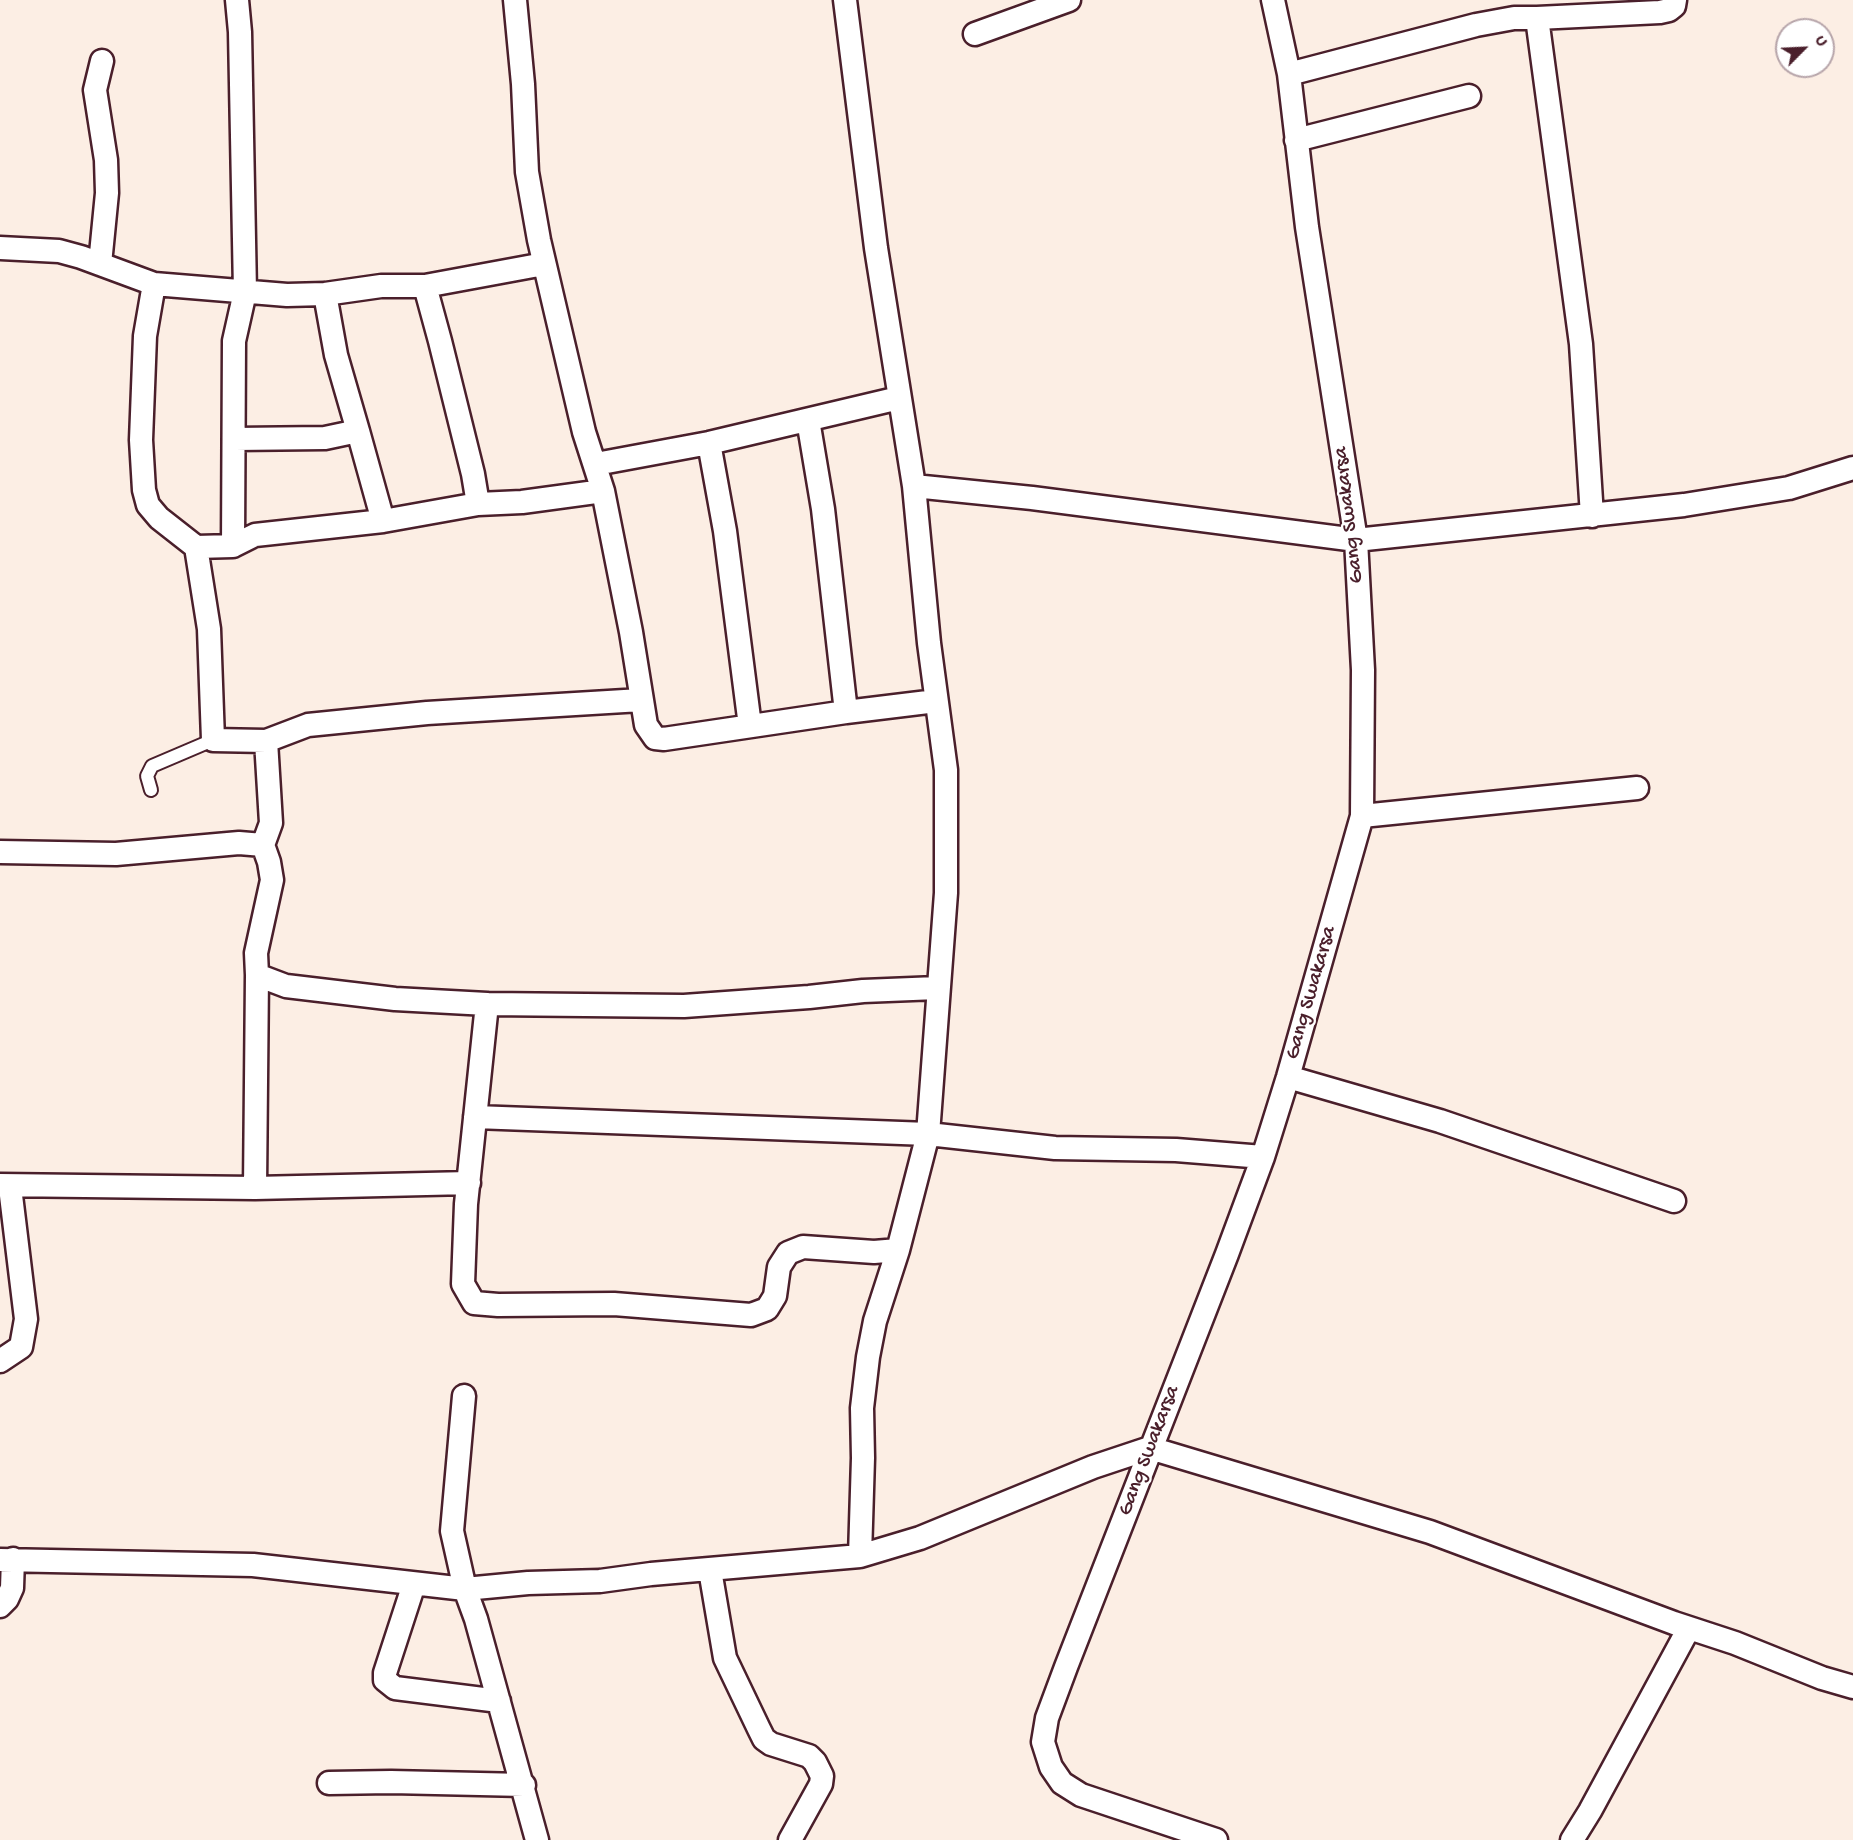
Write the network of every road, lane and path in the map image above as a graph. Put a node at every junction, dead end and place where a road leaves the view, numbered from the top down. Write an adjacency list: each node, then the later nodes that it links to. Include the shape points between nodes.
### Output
1 (237, 0): 18 (street)
2 (515, 0): 15 (street, via 524,84 527,172)
3 (845, 0): 20 (street)
4 (1069, 0): 8 (street)
5 (1273, 0): 10 (street, Gang Swakarsa)
6 (1675, 0): 7 (street, via 1674,6 1660,12)
7 (1537, 18): 10 (street, via 1476,25); 30 (street, via 1581,344)
8 (975, 34)
9 (102, 61): 14 (street, via 95,90 107,193)
10 (1289, 74): 12 (street, Gang Swakarsa)
11 (1469, 96): 12 (street)
12 (1296, 140): 32 (street, Gang Swakarsa)
13 (0, 248): 14 (street, via 59,251)
14 (99, 264): 16 (street)
15 (544, 264): 17 (street); 25 (street, via 584,432)
16 (154, 284): 18 (street); 34 (street, via 145,336 141,440 144,490 148,505 159,518)
17 (424, 286): 19 (street, via 381,286); 29 (street)
18 (245, 292): 19 (street); 23 (street, via 234,341)
19 (325, 294): 22 (street, via 336,355)
20 (899, 398): 21 (street); 27 (street)
21 (808, 420): 24 (street); 37 (street, via 823,509)
22 (358, 431): 23 (street, via 325,438); 31 (street)
23 (235, 439): 33 (street)
24 (709, 443): 25 (street); 38 (street, via 725,531)
25 (596, 464): 28 (street)
26 (1853, 468): 30 (street, via 1789,488)
27 (914, 486): 32 (street); 36 (street)
28 (603, 490): 29 (street); 35 (street, via 632,632)
29 (478, 504): 31 (street)
30 (1592, 516): 32 (street)
31 (382, 520): 33 (street, via 255,535)
32 (1356, 540): 43 (street, Gang Swakarsa, via 1363,670)
33 (233, 546): 34 (street)
34 (196, 547): 39 (street, via 209,629)
35 (641, 700): 38 (street, via 646,725 655,738); 40 (street, via 427,713 309,725)
36 (936, 700): 37 (street); 47 (street, via 946,770 946,893)
37 (846, 712): 38 (street)
38 (750, 726)
39 (213, 740): 40 (street); 42 (lane, via 152,766 147,776)
40 (266, 741): 44 (street, via 271,823)
41 (1637, 788): 43 (street)
42 (152, 790)
43 (1362, 816): 49 (street, Gang Swakarsa)
44 (263, 845): 45 (street, via 239,843 116,854); 46 (street, via 272,880 256,952)
45 (0, 852)
46 (257, 975): 48 (street, via 286,986 395,999); 55 (street)
47 (938, 988): 48 (street, via 684,1006); 51 (street)
48 (487, 1004): 50 (street)
49 (1288, 1077): 52 (street, Gang Swakarsa); 56 (street, via 1440,1121)
50 (475, 1117): 51 (street); 53 (street)
51 (928, 1134): 52 (street, via 1055,1148 1176,1150); 57 (street)
52 (1263, 1157): 60 (street, Gang Swakarsa)
53 (469, 1183): 55 (street); 57 (street, via 463,1284 474,1303 614,1304 751,1315 767,1309 775,1296 779,1267 788,1253 802,1247)
54 (5, 1186): 55 (street); 58 (street, via 26,1320 21,1347)
55 (255, 1188)
56 (1674, 1202)
57 (898, 1250): 61 (street, via 868,1357 862,1408)
58 (0, 1361)
59 (464, 1395): 65 (street, via 452,1531)
60 (1150, 1448): 61 (street, via 1093,1467 920,1538); 67 (street, via 1430,1532); 74 (street, Gang Swakarsa, via 1047,1718 1043,1742 1051,1767 1062,1783 1081,1795)
61 (860, 1556): 63 (street)
62 (6, 1559): 64 (street, via 254,1565); 66 (street, via 12,1588)
63 (710, 1570): 65 (street); 73 (street, via 725,1658 764,1740 809,1756 822,1776)
64 (414, 1584): 65 (street); 69 (street, via 385,1680 395,1688)
65 (465, 1589): 69 (street)
66 (0, 1606)
67 (1689, 1628): 68 (street); 75 (street)
68 (1853, 1687)
69 (499, 1701): 71 (street)
70 (329, 1783): 71 (street)
71 (524, 1785): 72 (street)
72 (537, 1840)
73 (790, 1840)
74 (1216, 1840)
75 (1572, 1840)

